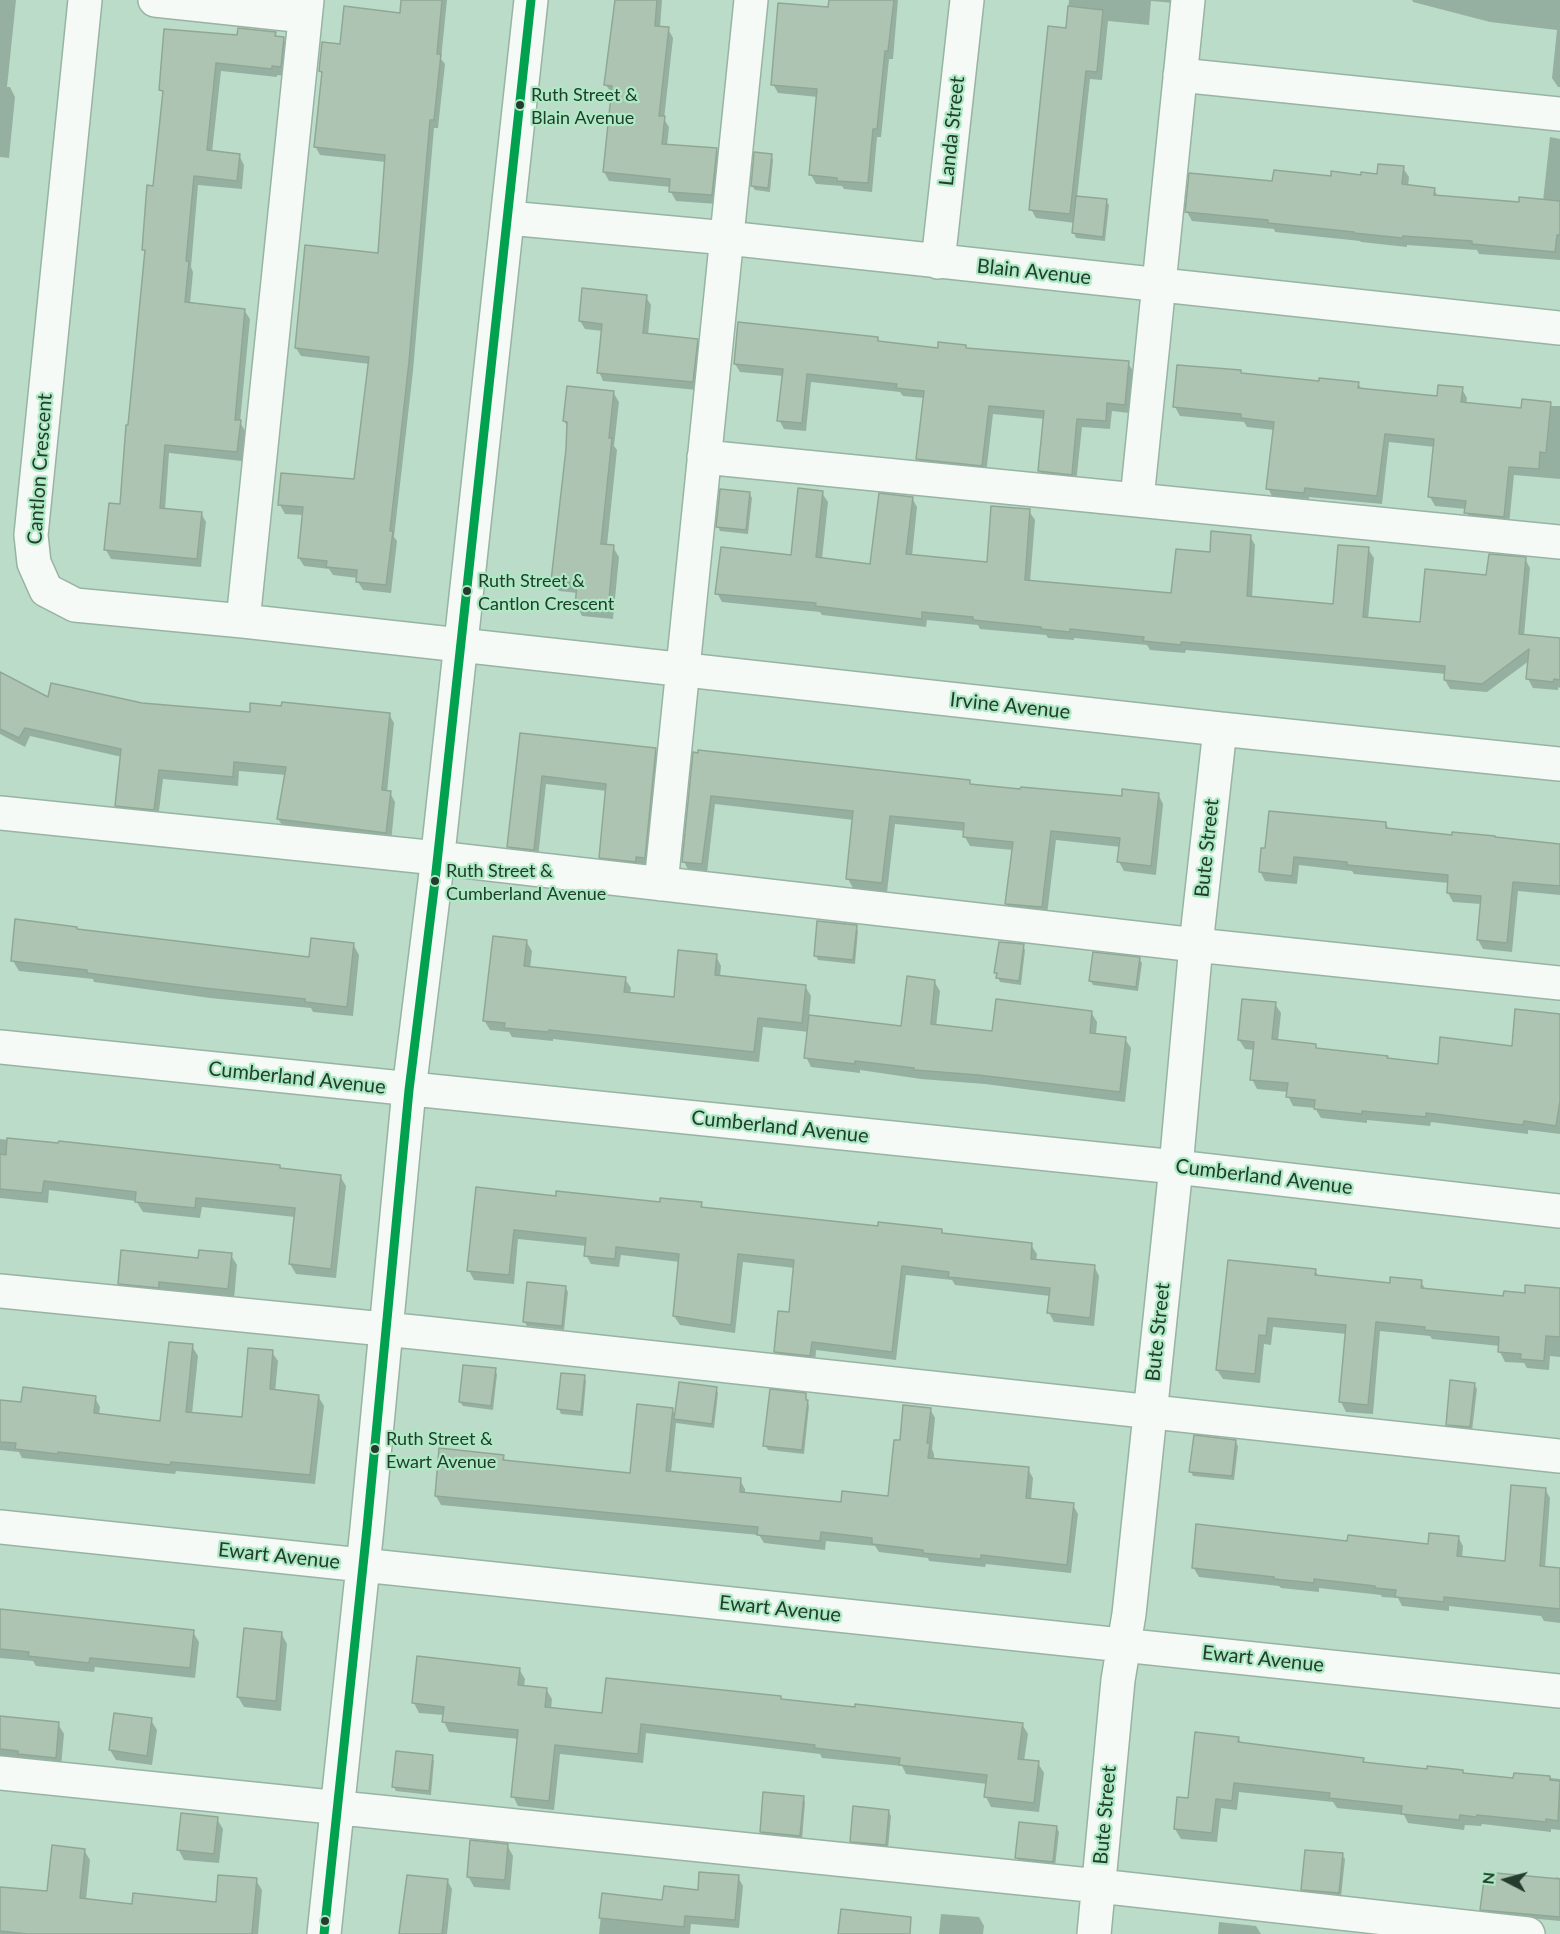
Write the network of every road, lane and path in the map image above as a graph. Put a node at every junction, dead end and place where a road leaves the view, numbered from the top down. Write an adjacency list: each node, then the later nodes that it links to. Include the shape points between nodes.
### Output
1 (86, 0): 18 (street, Cantlon Crescent, via 31,535 34,563 46,590 75,605)
2 (155, 0): 7 (street)
3 (531, 0): 10 (street)
4 (752, 0): 11 (street)
5 (966, 0): 12 (street, Landa Street)
6 (1188, 0): 8 (street)
7 (306, 8): 18 (street)
8 (1180, 75): 9 (street); 13 (street)
9 (1560, 114)
10 (508, 218): 11 (street, Blain Avenue); 19 (street)
11 (727, 238): 12 (street, Blain Avenue); 15 (street)
12 (938, 262): 13 (street, Blain Avenue)
13 (1160, 286): 14 (street, Blain Avenue); 16 (street)
14 (1560, 328)
15 (704, 457): 16 (street); 20 (street)
16 (1137, 499): 17 (street)
17 (1560, 542)
18 (243, 621): 19 (street, Cantlon Crescent)
19 (459, 645): 20 (street, Irvine Avenue); 24 (street)
20 (682, 670): 21 (street, Irvine Avenue); 25 (street)
21 (1220, 729): 22 (street, Irvine Avenue); 26 (street, Bute Street)
22 (1560, 764)
23 (0, 813): 24 (street)
24 (437, 858): 25 (street); 29 (street)
25 (661, 884): 26 (street)
26 (1196, 945): 27 (street); 30 (street, Bute Street)
27 (1560, 983)
28 (0, 1047): 29 (street, Cumberland Avenue)
29 (409, 1090): 30 (street, Cumberland Avenue); 33 (street)
30 (1176, 1167): 31 (street, Cumberland Avenue); 34 (street, Bute Street)
31 (1560, 1211)
32 (0, 1291): 33 (street)
33 (387, 1330): 34 (street); 37 (street)
34 (1150, 1410): 35 (street); 38 (street, Bute Street)
35 (1560, 1456)
36 (0, 1527): 37 (street, Ewart Avenue)
37 (363, 1565): 38 (street, Ewart Avenue); 41 (street)
38 (1124, 1645): 39 (street, Ewart Avenue); 42 (street, Bute Street)
39 (1560, 1691)
40 (0, 1773): 41 (street)
41 (337, 1808): 42 (street); 43 (street)
42 (1099, 1886): 44 (street, Bute Street); 45 (street)
43 (324, 1934)
44 (1094, 1934)
45 (1528, 1934)

